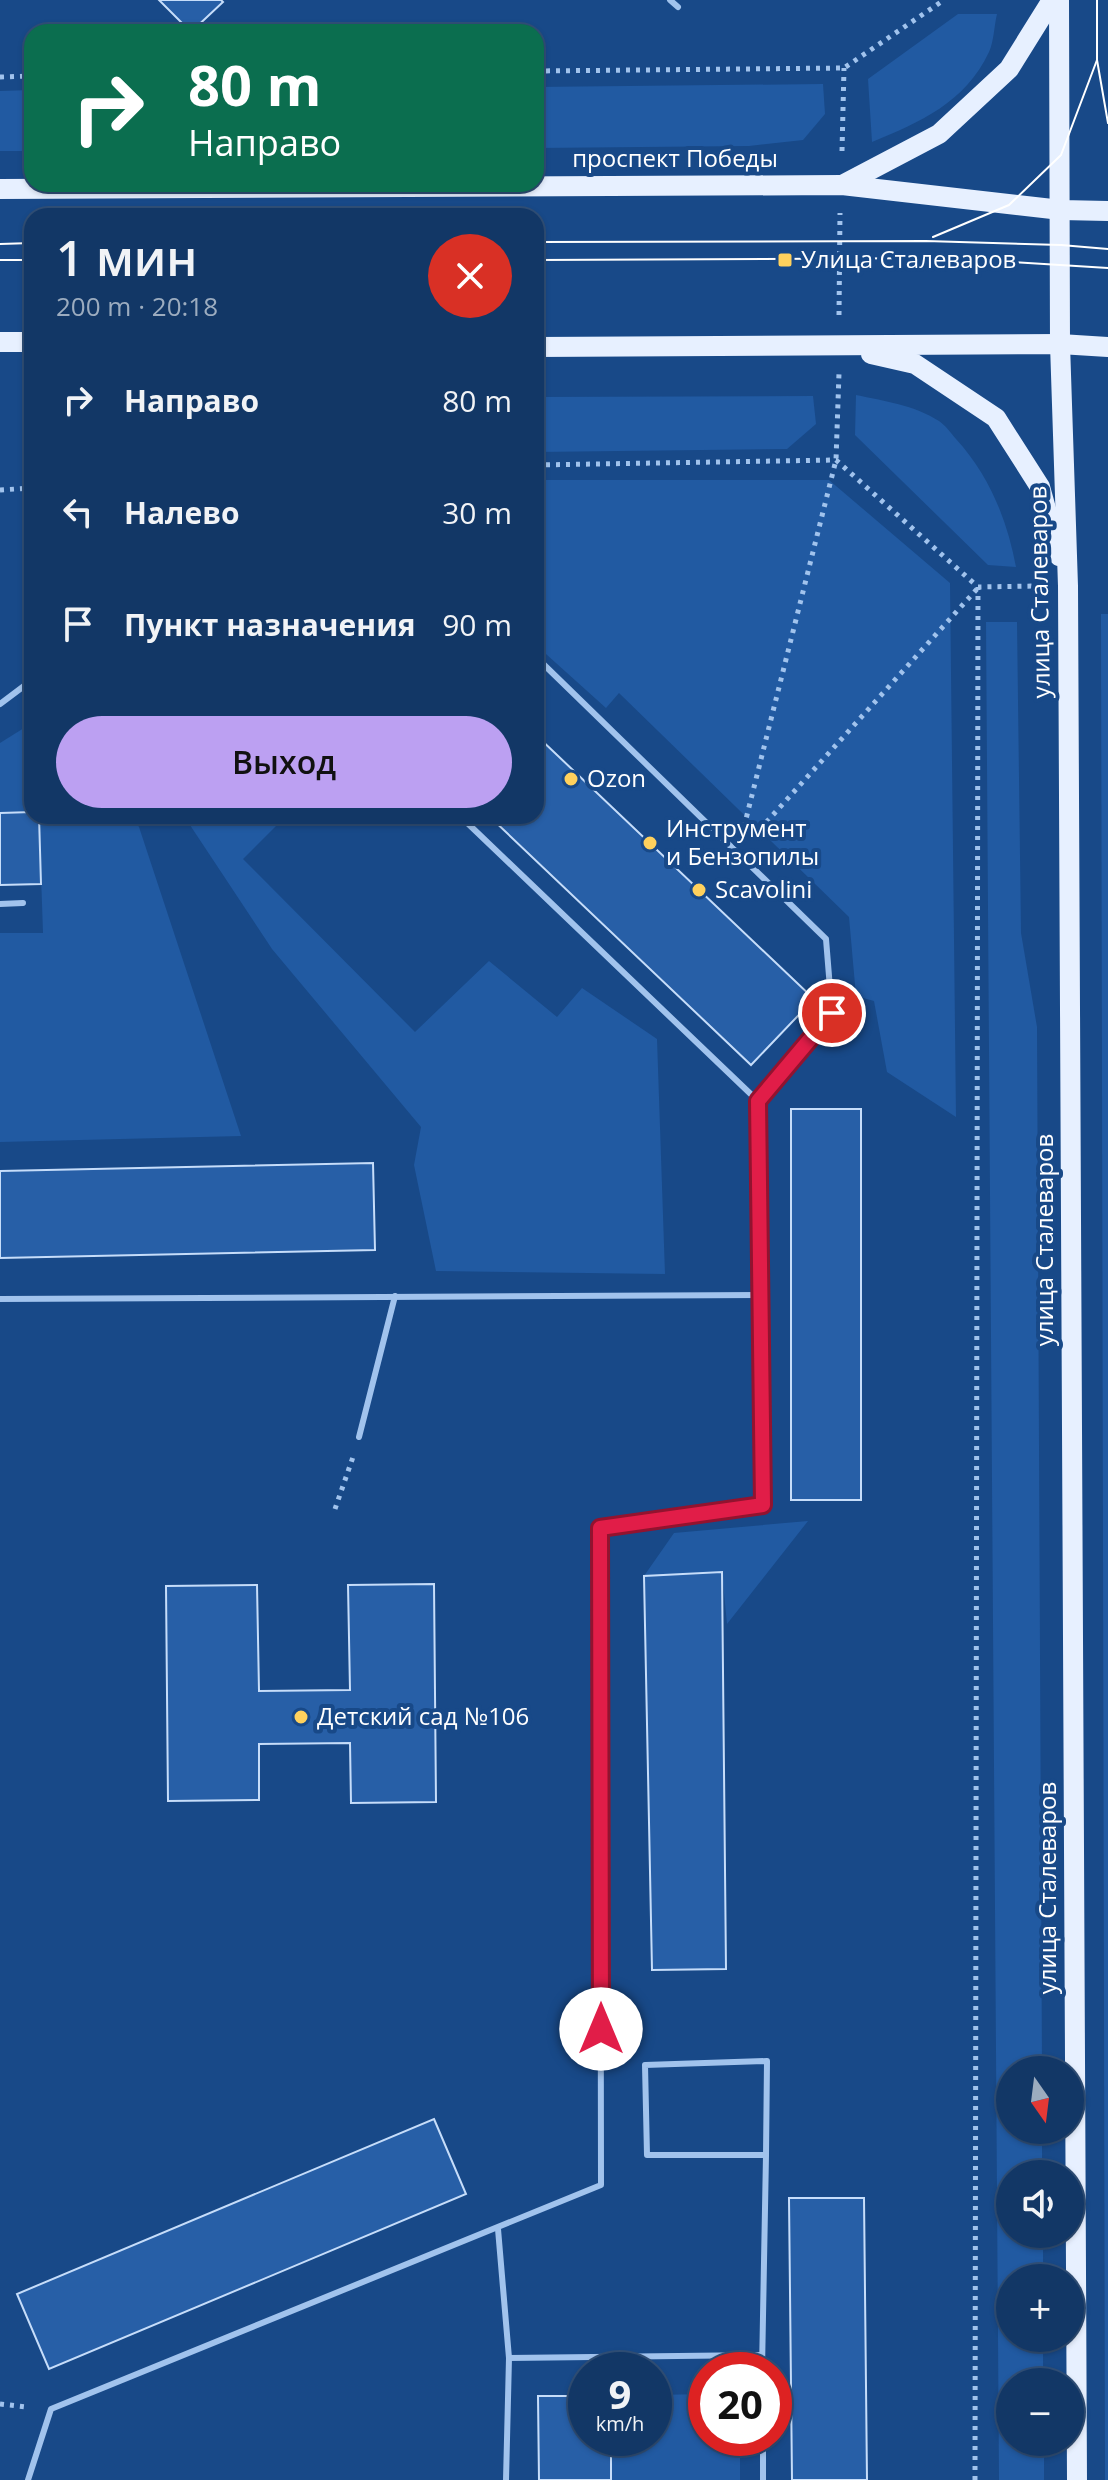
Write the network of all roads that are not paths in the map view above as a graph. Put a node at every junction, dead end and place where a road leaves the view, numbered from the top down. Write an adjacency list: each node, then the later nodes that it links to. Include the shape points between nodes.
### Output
1 (670, 0): 4 (lane)
2 (1052, 0): 5 (main road, via 1009,69 939,134)
3 (1059, 0): 9 (main road, улица Сталеваров)
4 (678, 7)
5 (842, 185): 6 (main road, проспект Победы); 9 (main road, проспект Победы)
6 (544, 186)
7 (0, 189): 8 (main road, проспект Победы)
8 (24, 189)
9 (1061, 210): 10 (main road, проспект Победы); 13 (main road, улица Сталеваров)
10 (1108, 211)
11 (0, 342): 12 (main road)
12 (24, 342)
13 (1060, 344): 15 (main road); 16 (main road); 17 (main road, улица Сталеваров)
14 (544, 347): 15 (main road)
15 (840, 347): 17 (main road, via 915,364 996,418 1040,487)
16 (1108, 347)
17 (1068, 586): 38 (main road, улица Сталеваров)
18 (544, 665): 24 (lane, via 826,939 832,1013)
19 (24, 686): 20 (lane)
20 (0, 704)
21 (468, 824): 24 (lane)
22 (23, 903): 23 (lane)
23 (0, 904)
24 (758, 1101): 25 (lane)
25 (761, 1295): 26 (lane); 30 (lane, via 763,1505 600,1528 601,2185)
26 (395, 1296): 27 (lane); 28 (lane)
27 (0, 1299)
28 (359, 1437)
29 (766, 2155): 29 (lane, via 767,2061 645,2065 647,2155); 31 (lane)
30 (498, 2229): 33 (lane); 35 (lane, via 51,2409)
31 (762, 2352)
32 (688, 2356): 33 (lane)
33 (509, 2358): 36 (lane)
34 (763, 2456): 37 (lane)
35 (28, 2480)
36 (506, 2480)
37 (763, 2480)
38 (1077, 2480)

